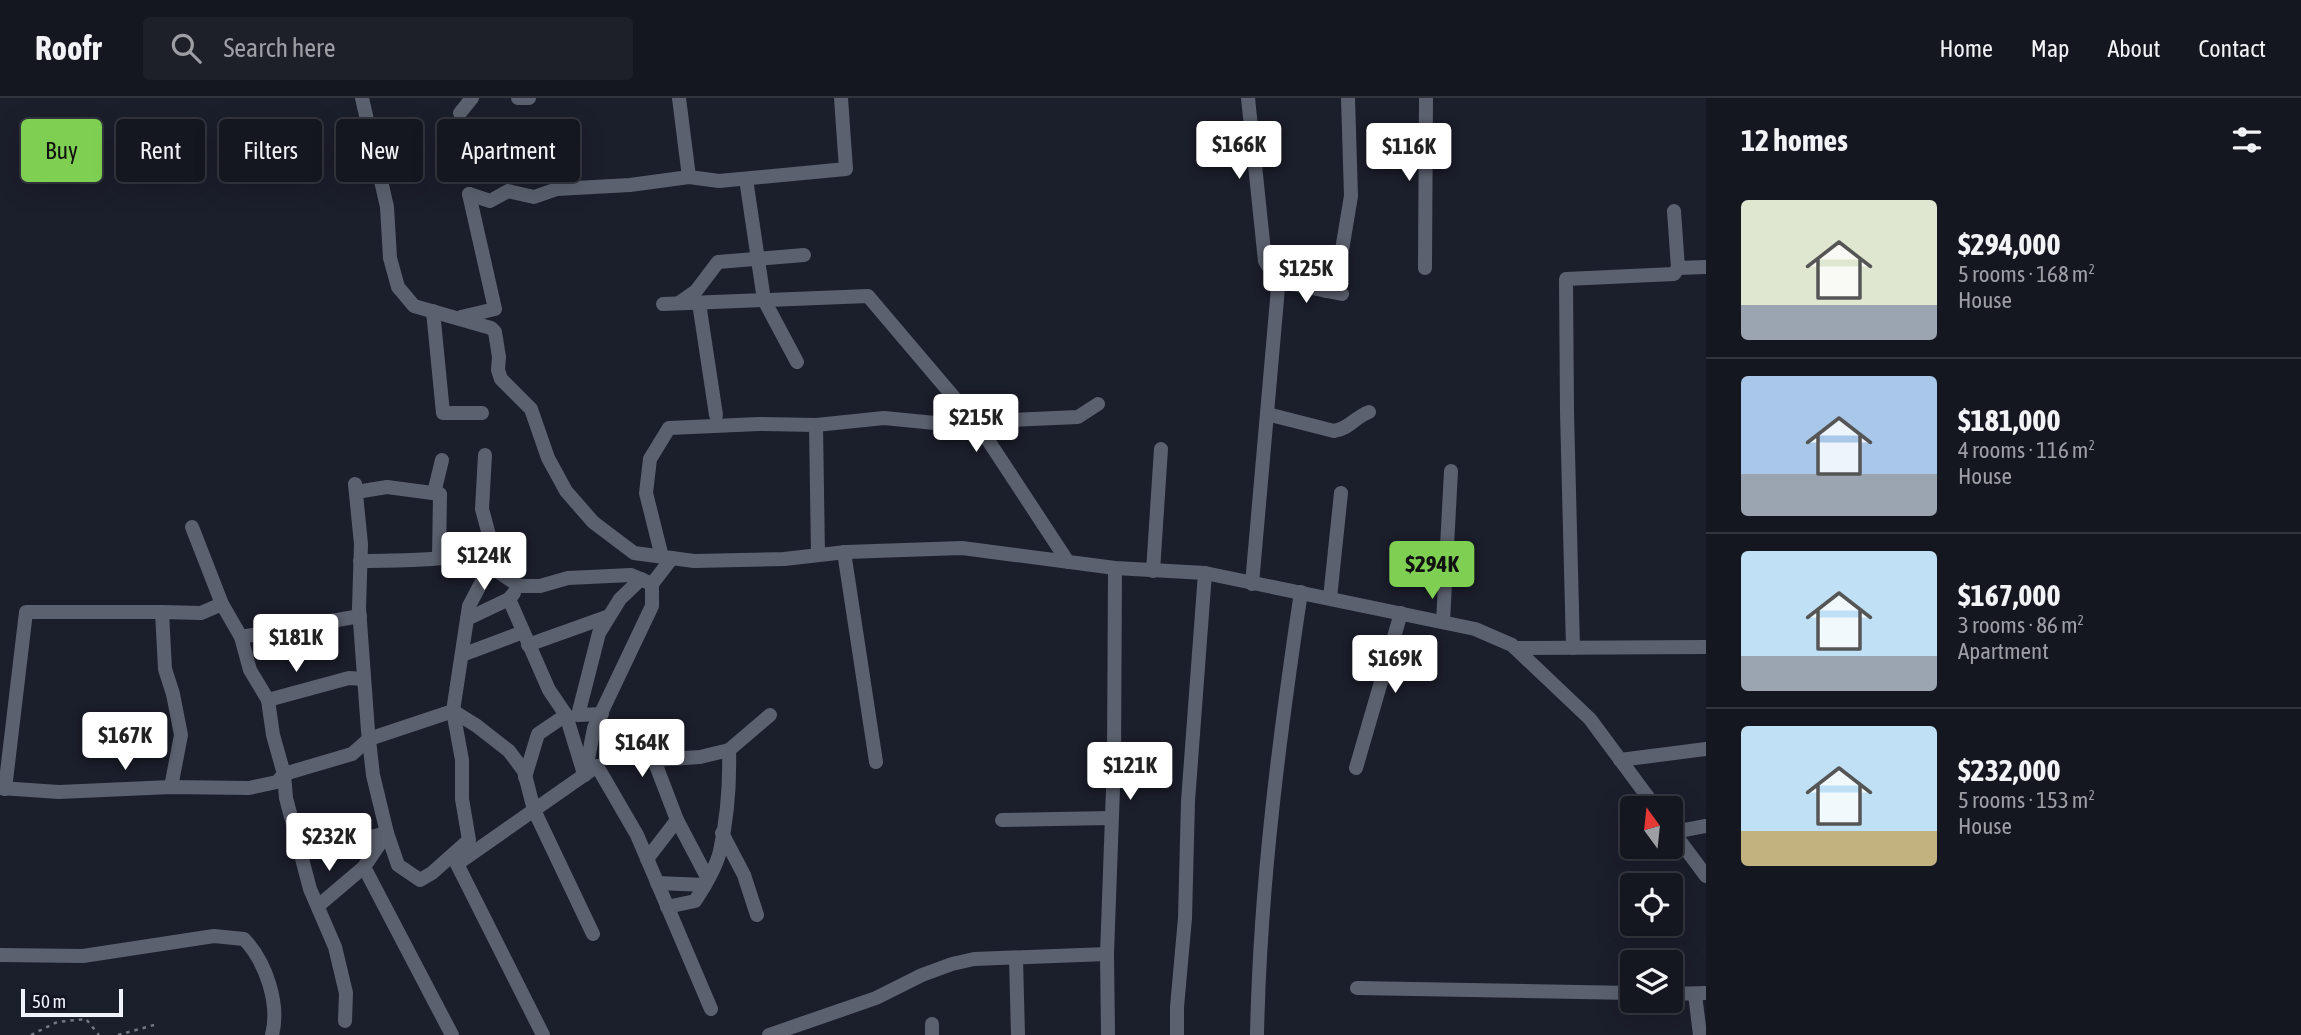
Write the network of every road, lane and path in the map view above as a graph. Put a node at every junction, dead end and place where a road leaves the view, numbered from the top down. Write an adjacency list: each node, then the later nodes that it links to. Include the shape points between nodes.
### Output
1 (362, 98): 26 (street, via 387,207 390,258 398,288 414,306)
2 (472, 98): 10 (street)
3 (518, 98): 4 (street)
4 (529, 98)
5 (679, 98): 11 (street)
6 (841, 98): 12 (street, via 846,169)
7 (1248, 98): 19 (street, via 1265,261 1275,269)
8 (1348, 98): 20 (street, via 1351,196 1342,250)
9 (1426, 98): 17 (street)
10 (460, 113)
11 (689, 177): 12 (street); 27 (street, via 630,186 557,189 534,197 508,191 490,201 469,194 495,309)
12 (746, 179): 15 (street)
13 (1674, 211): 18 (street)
14 (804, 255): 15 (street)
15 (758, 257): 22 (street); 23 (street, via 718,262 696,291)
16 (1706, 267): 18 (street)
17 (1425, 268)
18 (1678, 268): 71 (street, via 1674,274 1566,279)
19 (1277, 281): 20 (street); 32 (street)
20 (1326, 291): 21 (street)
21 (1342, 294)
22 (764, 300): 24 (street); 28 (street); 35 (street, via 868,296)
23 (679, 303): 24 (street); 25 (street)
24 (699, 303): 33 (street)
25 (663, 304)
26 (433, 311): 27 (street); 31 (street, via 443,413)
27 (458, 317): 46 (street, via 495,332 501,379 531,409 548,458 584,512 634,553)
28 (797, 362)
29 (1098, 404): 35 (street, via 1078,417 987,421)
30 (1369, 412): 32 (street, via 1334,431)
31 (482, 413)
32 (1267, 414): 55 (street)
33 (716, 415)
34 (816, 425): 35 (street, via 884,418); 45 (street); 46 (street, via 669,428 650,459 646,493)
35 (978, 426): 49 (street)
36 (1161, 449): 52 (street)
37 (485, 455): 43 (street, via 482,509)
38 (442, 460): 41 (street)
39 (1451, 471): 66 (street)
40 (1341, 493): 58 (street)
41 (434, 494): 47 (street, via 440,494); 48 (street, via 356,488)
42 (192, 527): 60 (street)
43 (489, 536): 47 (street, via 479,551); 50 (street)
44 (844, 552): 45 (street); 49 (street, via 962,548); 83 (street)
45 (818, 555): 46 (street, via 694,561)
46 (667, 557): 54 (street)
47 (439, 558): 48 (street)
48 (360, 561): 63 (street)
49 (1068, 562): 51 (street)
50 (490, 566): 56 (street); 65 (street)
51 (1115, 568): 52 (street); 92 (street)
52 (1153, 571): 53 (street)
53 (1205, 573): 55 (street); 129 (street)
54 (647, 581): 56 (street, via 631,575); 64 (street, via 620,599); 76 (street, via 652,606)
55 (1252, 584): 57 (street)
56 (519, 586): 59 (street)
57 (1301, 592): 58 (street); 130 (street, via 1270,818)
58 (1329, 598): 62 (street)
59 (509, 599): 65 (street); 68 (street)
60 (222, 604): 61 (street, via 201,613); 67 (street)
61 (162, 612): 88 (street, via 165,669 181,735); 89 (street, via 26,612)
62 (1401, 613): 66 (street); 84 (street)
63 (360, 616): 67 (street); 73 (street)
64 (610, 616): 68 (street); 76 (street, via 599,633 578,715)
65 (467, 619): 72 (street)
66 (1443, 622): 70 (street, via 1475,629)
67 (241, 637): 74 (street, via 250,670)
68 (526, 639): 72 (street); 77 (street)
69 (1706, 647): 71 (street)
70 (1515, 648): 71 (street); 82 (street, via 1590,719)
71 (1573, 648)
72 (462, 655): 75 (street)
73 (364, 679): 74 (street, via 349,678); 79 (street)
74 (268, 699): 85 (street)
75 (453, 711): 79 (street); 87 (street, via 509,751); 97 (street, via 469,841 420,880 398,865)
76 (602, 713): 86 (street, via 594,728)
77 (566, 715): 86 (street); 87 (street, via 538,734)
78 (770, 715): 81 (street)
79 (369, 739): 85 (street, via 352,754); 97 (street)
80 (1706, 749): 82 (street)
81 (729, 750): 93 (street, via 654,760); 98 (street)
82 (1620, 760): 90 (street)
83 (876, 762)
84 (1356, 768)
85 (284, 774): 88 (street, via 277,782 249,788); 100 (street)
86 (585, 775): 91 (street); 101 (street, via 597,766)
87 (525, 777): 91 (street)
88 (171, 787): 89 (street, via 59,792)
89 (2, 789)
90 (1647, 796)
91 (534, 810): 109 (street); 125 (street, via 457,864)
92 (1111, 818): 94 (street); 110 (street)
93 (677, 820): 101 (street); 104 (street)
94 (1002, 820)
95 (1706, 826): 96 (street)
96 (1684, 829)
97 (387, 833): 100 (street); 102 (street)
98 (722, 833): 104 (street); 108 (street, via 744,875)
99 (1684, 846): 103 (street)
100 (300, 853): 106 (street)
101 (647, 859): 105 (street)
102 (364, 867): 106 (street); 124 (street)
103 (1706, 876)
104 (707, 882): 105 (street); 107 (street, via 695,901)
105 (657, 883): 107 (street)
106 (318, 906): 118 (street, via 341,970)
107 (667, 907): 117 (street)
108 (757, 915)
109 (593, 934)
110 (1107, 954): 112 (street); 128 (street)
111 (0, 955): 123 (street, via 83,956 214,936 244,939 254,950 270,990 275,1023)
112 (1016, 959): 126 (street, via 952,964 876,998); 127 (street)
113 (1357, 988): 114 (street)
114 (1620, 993)
115 (1683, 993): 116 (street)
116 (1701, 993): 131 (street)
117 (711, 1009)
118 (345, 1021)
119 (154, 1025): 122 (path)
120 (31, 1035): 121 (path, via 57,1022 86,1018)
121 (99, 1035)
122 (118, 1035)
123 (272, 1035)
124 (452, 1035)
125 (543, 1035)
126 (769, 1035)
127 (1018, 1035)
128 (1108, 1035)
129 (1177, 1035)
130 (1256, 1035)
131 (1700, 1035)

